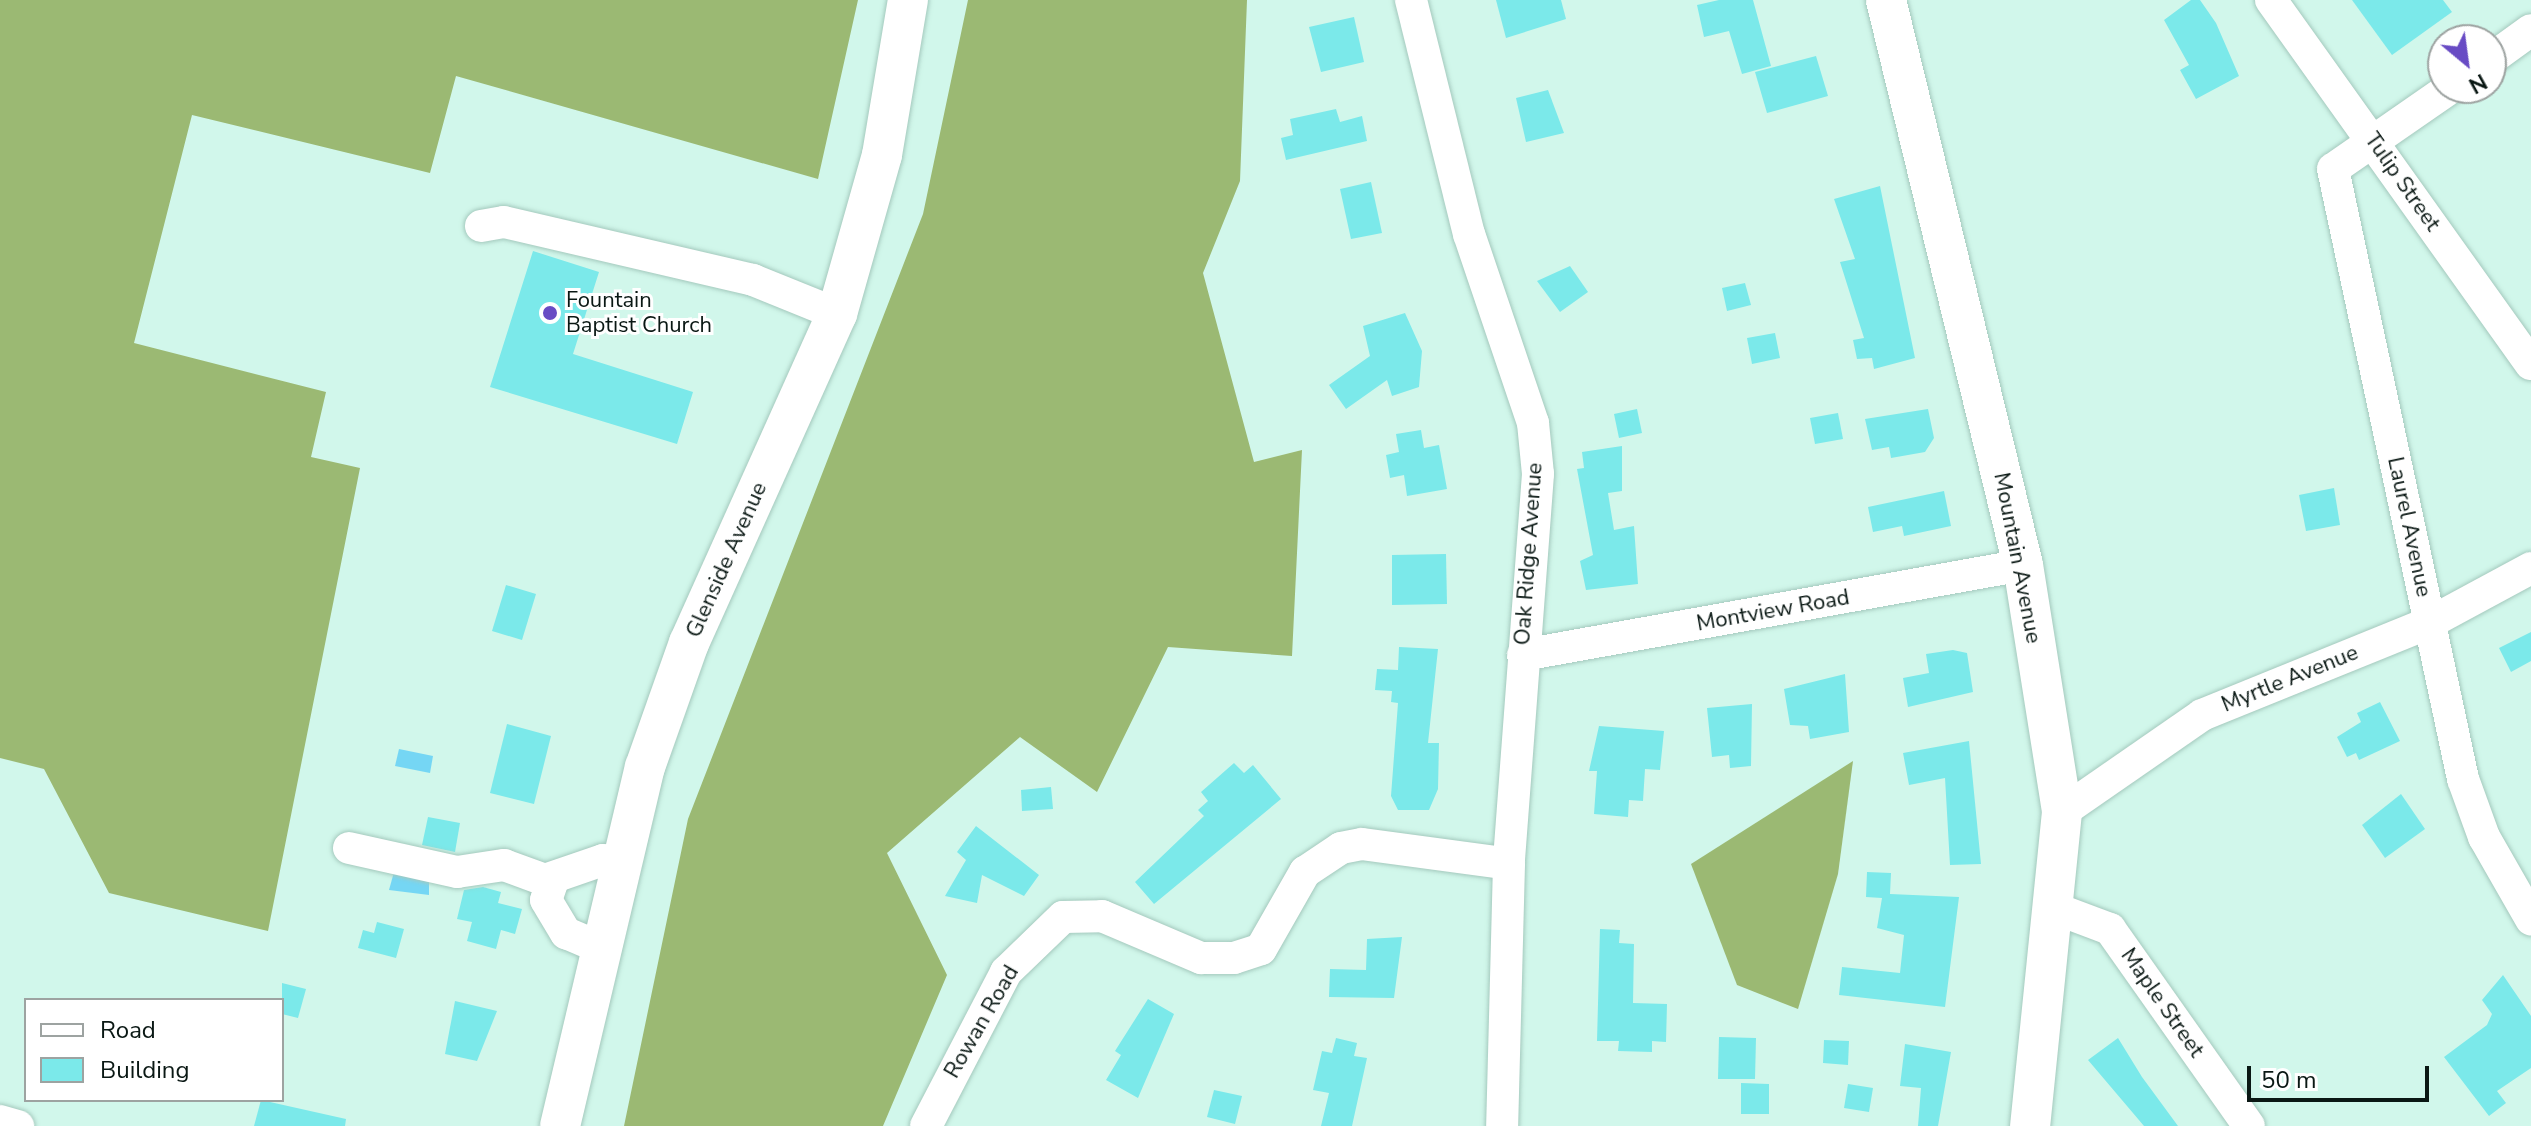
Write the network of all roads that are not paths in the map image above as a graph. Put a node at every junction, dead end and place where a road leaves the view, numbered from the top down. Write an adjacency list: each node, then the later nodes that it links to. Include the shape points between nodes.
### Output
1 (908, 0): 10 (main road, Glenside Avenue, via 882,155)
2 (1411, 0): 15 (street, Oak Ridge Avenue, via 1469,234 1533,423 1538,474)
3 (1886, 0): 12 (main road, Mountain Avenue)
4 (2271, 0): 8 (street, Tulip Street)
5 (2531, 30): 6 (street)
6 (2507, 47)
7 (2427, 103): 8 (street)
8 (2372, 140): 11 (street, Tulip Street); 14 (street, Laurel Avenue, via 2333,169)
9 (481, 226): 10 (street, via 504,222 753,280)
10 (837, 314): 19 (main road, Glenside Avenue, via 663,708)
11 (2531, 364)
12 (2023, 565): 15 (street, Montview Road); 16 (main road, Mountain Avenue)
13 (2531, 568): 14 (street, Myrtle Avenue)
14 (2429, 623): 16 (street, Myrtle Avenue, via 2202,715); 22 (street, Laurel Avenue, via 2468,793 2484,837)
15 (1523, 655): 18 (street, Oak Ridge Avenue)
16 (2062, 812): 21 (main road, Mountain Avenue)
17 (349, 848): 20 (street, via 457,872 504,865)
18 (1509, 864): 27 (street, Rowan Road, via 1362,844 1341,848 1305,872 1261,949 1234,958 1201,958 1102,916 1063,917 1006,972); 28 (street, Oak Ridge Avenue)
19 (621, 867): 20 (street, via 603,860 581,864); 23 (main road, Glenside Avenue)
20 (553, 880): 23 (street, via 546,900 566,933)
21 (2054, 908): 29 (main road, Mountain Avenue); 30 (street, Maple Street, via 2110,929)
22 (2531, 919)
23 (602, 948): 26 (main road, Glenside Avenue)
24 (0, 1121): 25 (street)
25 (18, 1126)
26 (560, 1126)
27 (926, 1126)
28 (1502, 1126)
29 (2030, 1126)
30 (2249, 1126)

